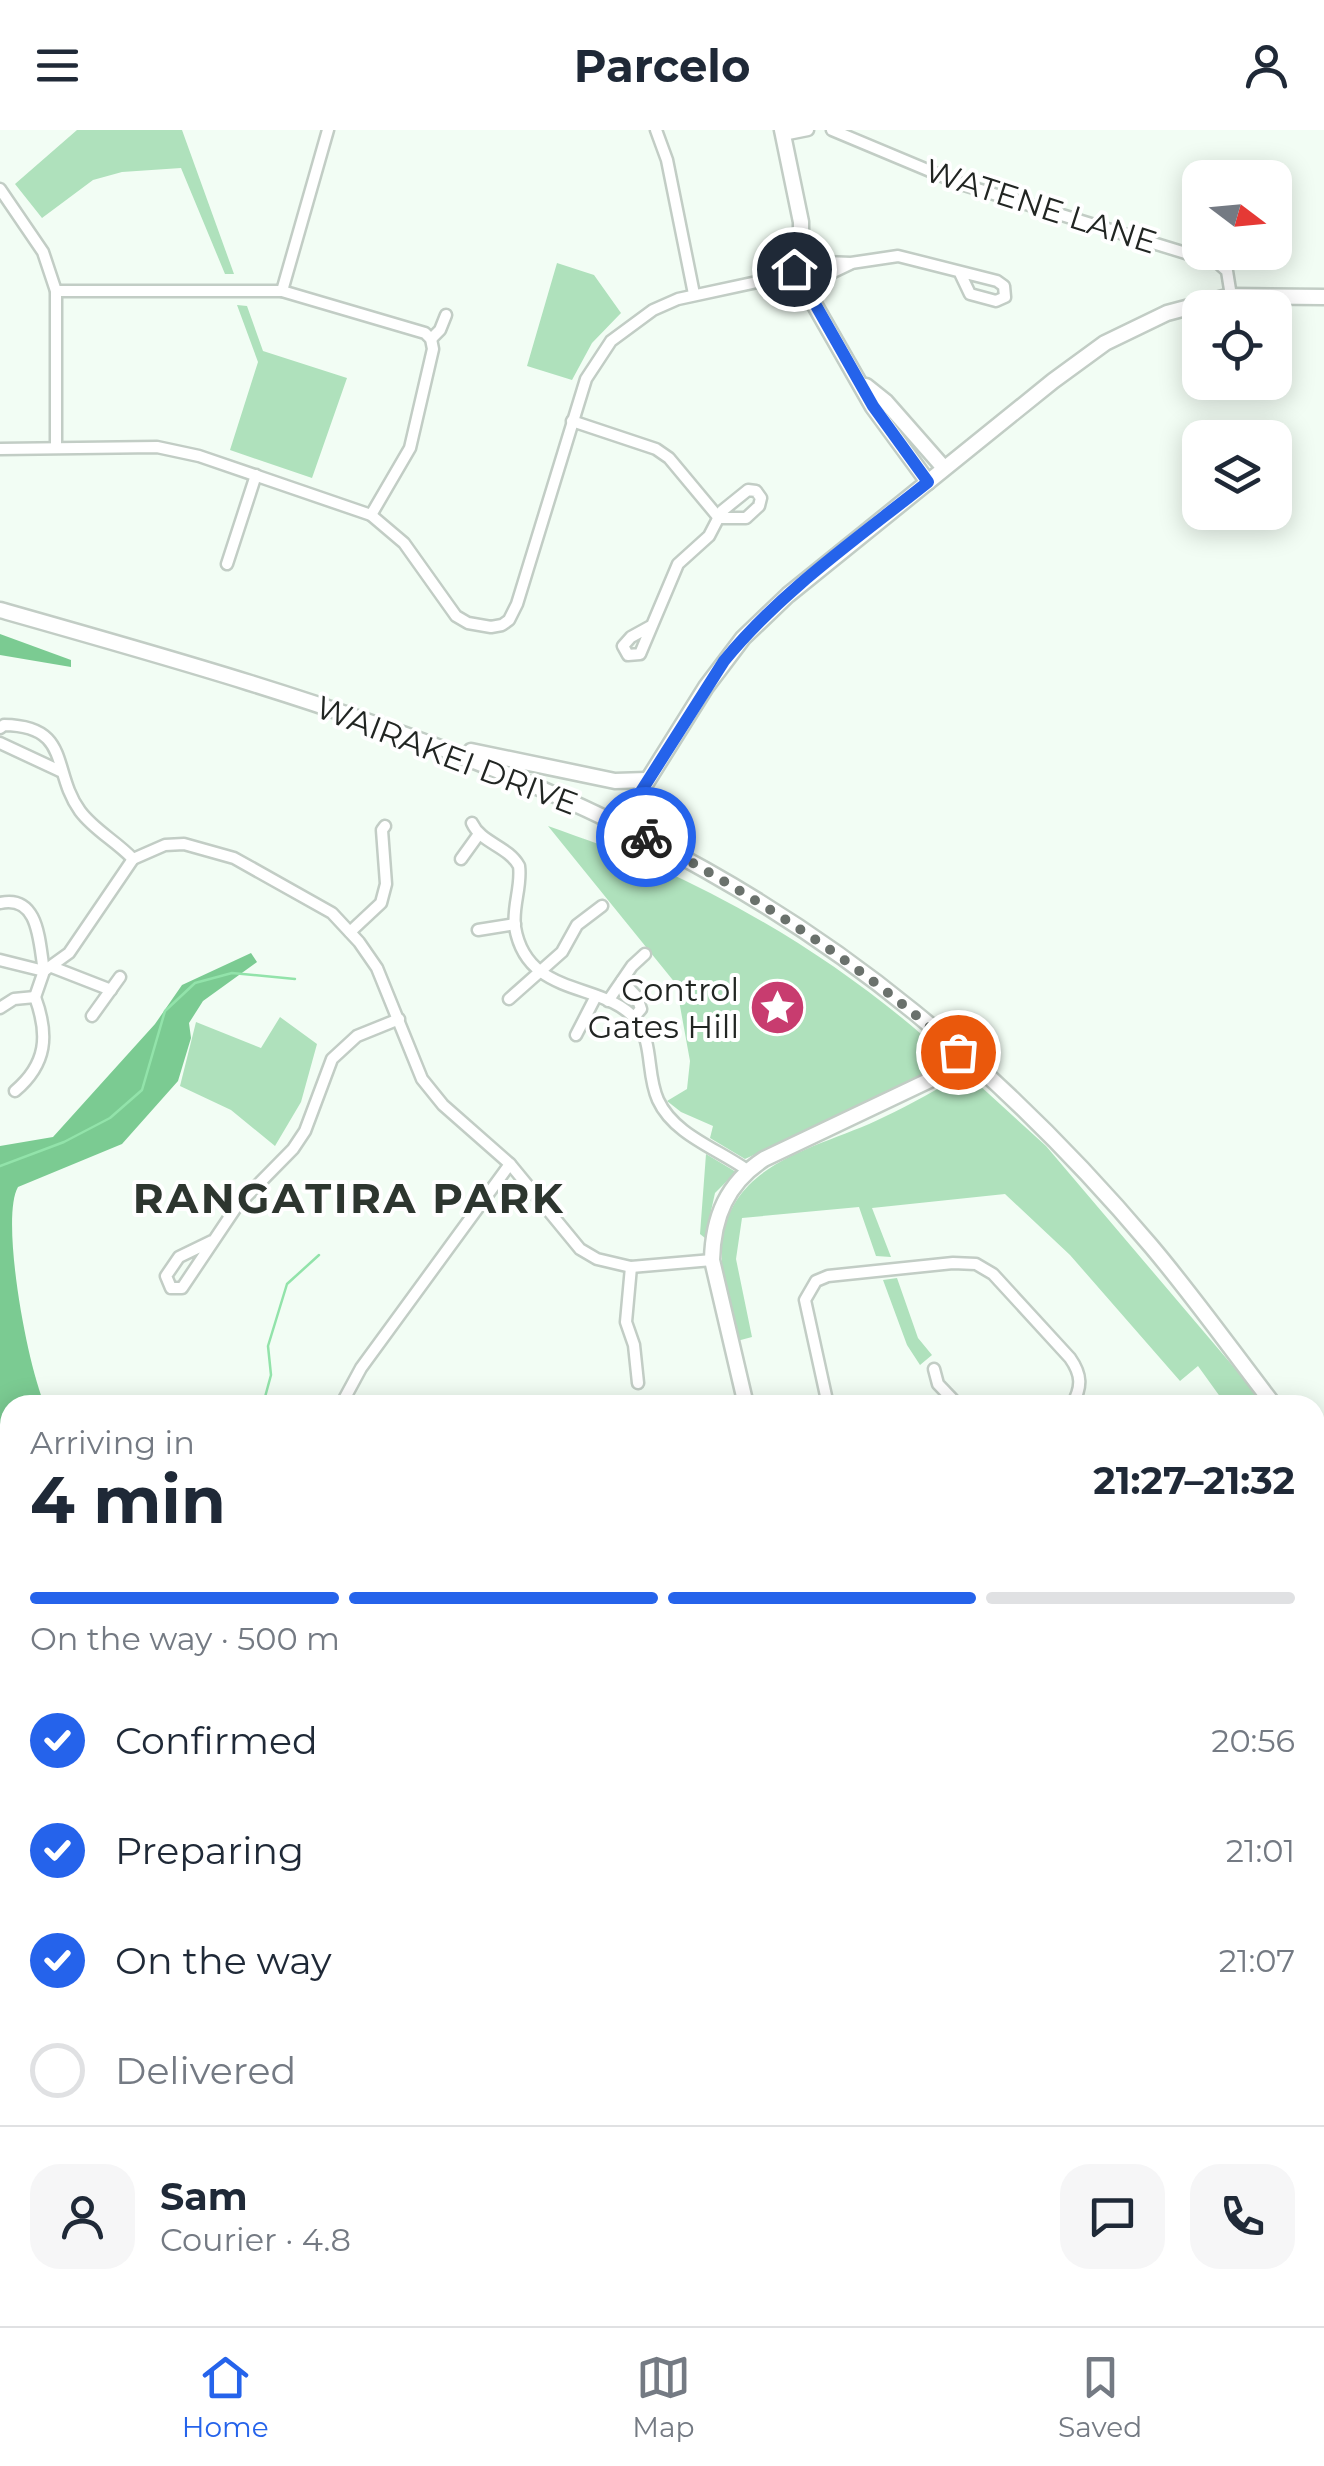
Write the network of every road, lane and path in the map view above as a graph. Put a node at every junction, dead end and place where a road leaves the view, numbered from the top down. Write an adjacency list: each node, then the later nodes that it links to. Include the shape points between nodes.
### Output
1 (328, 130): 9 (street)
2 (656, 130): 12 (street)
3 (808, 130): 5 (street)
4 (832, 130): 10 (street, WATENE LANE, via 961,184 1199,254 1226,271)
5 (782, 133): 7 (main road)
6 (0, 189): 11 (street, via 43,252)
7 (811, 271): 8 (street, via 898,256); 12 (street); 18 (main road, via 822,316)
8 (960, 272)
9 (282, 290): 11 (street); 17 (street)
10 (1230, 290)
11 (56, 291): 20 (street)
12 (694, 294): 19 (street, via 652,310 611,341 586,379)
13 (1292, 297): 14 (main road)
14 (1324, 297)
15 (1182, 309): 22 (main road, via 1105,343)
16 (446, 315): 17 (street)
17 (431, 339): 25 (street, via 410,448)
18 (861, 382): 22 (main road); 24 (main road)
19 (572, 420): 25 (street, via 517,604 502,625 480,626 456,616 404,543); 28 (street, via 656,449 719,518 678,564)
20 (56, 446): 21 (street); 23 (street, via 158,447)
21 (0, 448)
22 (944, 468): 24 (main road)
23 (256, 475): 25 (street); 26 (street)
24 (928, 482): 33 (main road, via 743,638)
25 (371, 516)
26 (228, 564)
27 (0, 610): 31 (main road, WAIRAKEI DRIVE)
28 (651, 626)
29 (0, 728): 32 (street, via 21,726 44,736 58,751)
30 (0, 743): 32 (street)
31 (436, 744): 33 (main road, via 615,781); 35 (main road, WAIRAKEI DRIVE)
32 (60, 771): 38 (street, via 78,808)
33 (647, 780): 35 (main road)
34 (472, 822): 37 (street)
35 (621, 823): 61 (main road, WAIRAKEI DRIVE, via 819,941)
36 (385, 826): 44 (street, via 380,903)
37 (479, 834): 39 (street); 42 (street, via 515,858)
38 (132, 859): 44 (street, via 166,845 202,846 307,897); 47 (street, via 69,954)
39 (461, 859)
40 (0, 903): 47 (street, via 31,913)
41 (602, 906): 48 (street, via 577,925)
42 (514, 924): 43 (street); 48 (street, via 520,945)
43 (478, 930)
44 (350, 932): 59 (street, via 377,968)
45 (645, 954): 50 (street)
46 (0, 960): 47 (street)
47 (48, 969): 51 (street); 52 (street)
48 (541, 972): 53 (street); 54 (street)
49 (120, 976): 51 (street)
50 (622, 980): 55 (street); 58 (street, via 641,1009)
51 (111, 990): 57 (street)
52 (35, 996): 56 (street); 62 (street, via 43,1049 33,1076)
53 (595, 998): 55 (street); 60 (street)
54 (510, 999)
55 (608, 1001): 58 (street)
56 (0, 1008)
57 (92, 1016)
58 (634, 1017): 64 (street, via 665,1111)
59 (399, 1019): 63 (street, via 422,1079); 65 (street, via 342,1046 325,1073 306,1131)
60 (576, 1036)
61 (958, 1052): 64 (main road, via 930,1080); 75 (main road, WAIRAKEI DRIVE, via 1118,1208)
62 (16, 1091)
63 (510, 1164): 67 (street, via 580,1249); 70 (street)
64 (747, 1170): 66 (main road, via 722,1203)
65 (212, 1240): 65 (street, via 182,1288 172,1288 166,1276 176,1260)
66 (712, 1260): 67 (street); 71 (main road)
67 (631, 1267): 69 (street, via 626,1322)
68 (934, 1368): 73 (street)
69 (638, 1383)
70 (346, 1395)
71 (744, 1395)
72 (826, 1395): 74 (street, via 804,1300 816,1281 966,1262 993,1274 1070,1358 1080,1383)
73 (948, 1395)
74 (1076, 1395)
75 (1266, 1395)

